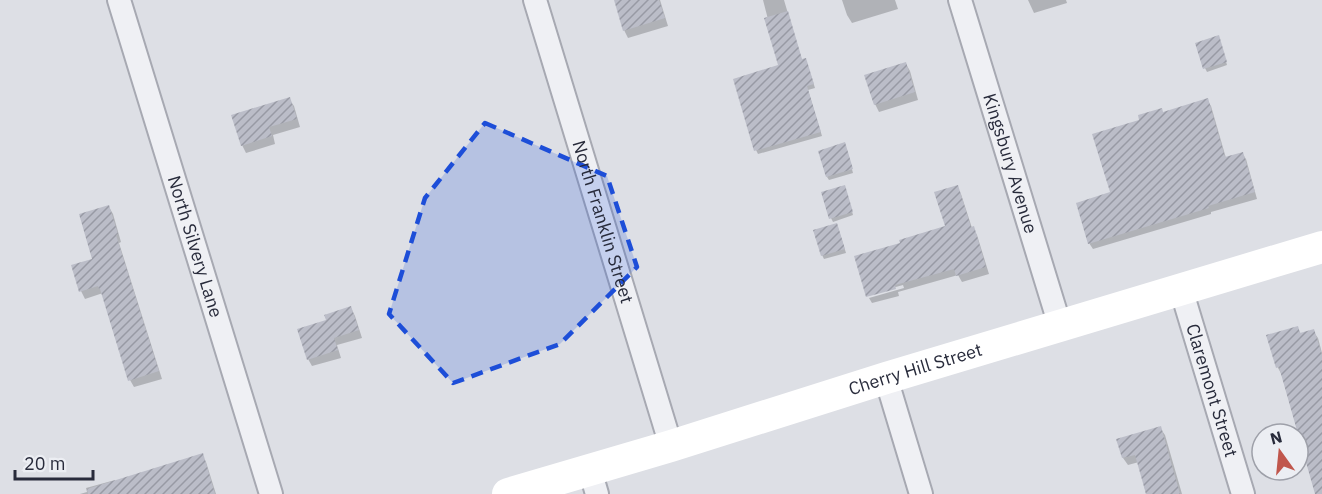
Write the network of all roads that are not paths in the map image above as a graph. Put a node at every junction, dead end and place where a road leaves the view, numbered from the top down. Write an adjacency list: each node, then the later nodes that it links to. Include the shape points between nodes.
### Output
1 (119, 0): 10 (street, North Silvery Lane)
2 (535, 0): 8 (street, North Franklin Street)
3 (960, 0): 6 (street, Kingsbury Avenue)
4 (1322, 247): 5 (main road, Cherry Hill Street)
5 (1181, 289): 6 (main road, Cherry Hill Street); 13 (street, Claremont Street)
6 (1060, 326): 7 (main road, Cherry Hill Street)
7 (886, 378): 8 (main road, Cherry Hill Street); 12 (street)
8 (671, 446): 9 (main road, Cherry Hill Street)
9 (593, 482): 11 (main road, Cherry Hill Street)
10 (271, 494)
11 (508, 494)
12 (921, 494)
13 (1243, 494)

